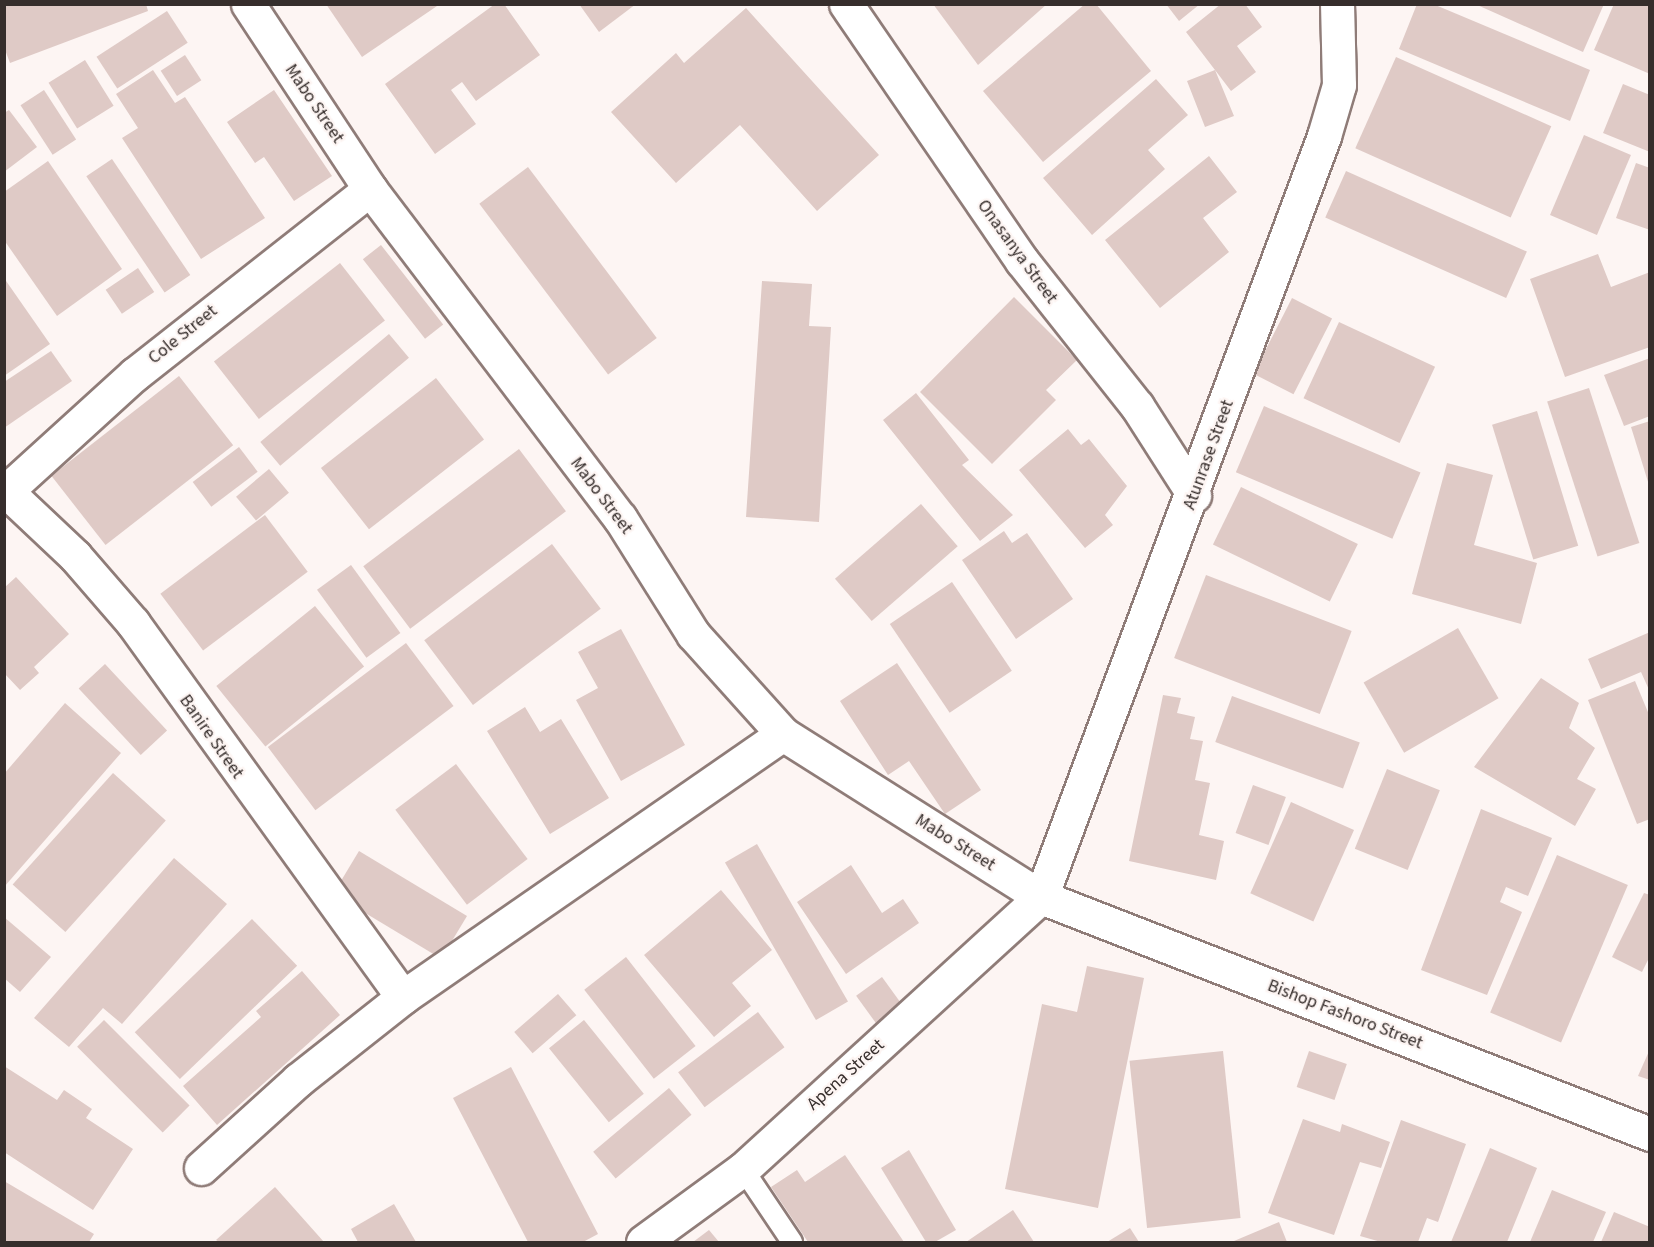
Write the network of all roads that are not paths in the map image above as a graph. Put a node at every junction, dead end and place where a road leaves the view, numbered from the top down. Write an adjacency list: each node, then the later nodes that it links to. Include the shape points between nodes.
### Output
1 (248, 4): 4 (street, Mabo Street)
2 (846, 4): 6 (street, Onasanya Street, via 1022,261 1137,406)
3 (1337, 4): 6 (street, Atunrase Street, via 1339,85)
4 (370, 189): 5 (street, Cole Street, via 135,374); 7 (street, Mabo Street, via 620,518 693,634)
5 (5, 491): 9 (street, Banire Street, via 133,623)
6 (1194, 495): 8 (street, Atunrase Street)
7 (783, 734): 8 (street, Mabo Street); 9 (street)
8 (1041, 897): 10 (street, Bishop Fashoro Street); 12 (street, Apena Street)
9 (403, 997): 11 (street, via 298,1080)
10 (1650, 1134)
11 (201, 1168)
12 (743, 1169): 13 (street, Apena Street); 14 (lane)
13 (643, 1242)
14 (792, 1242)

